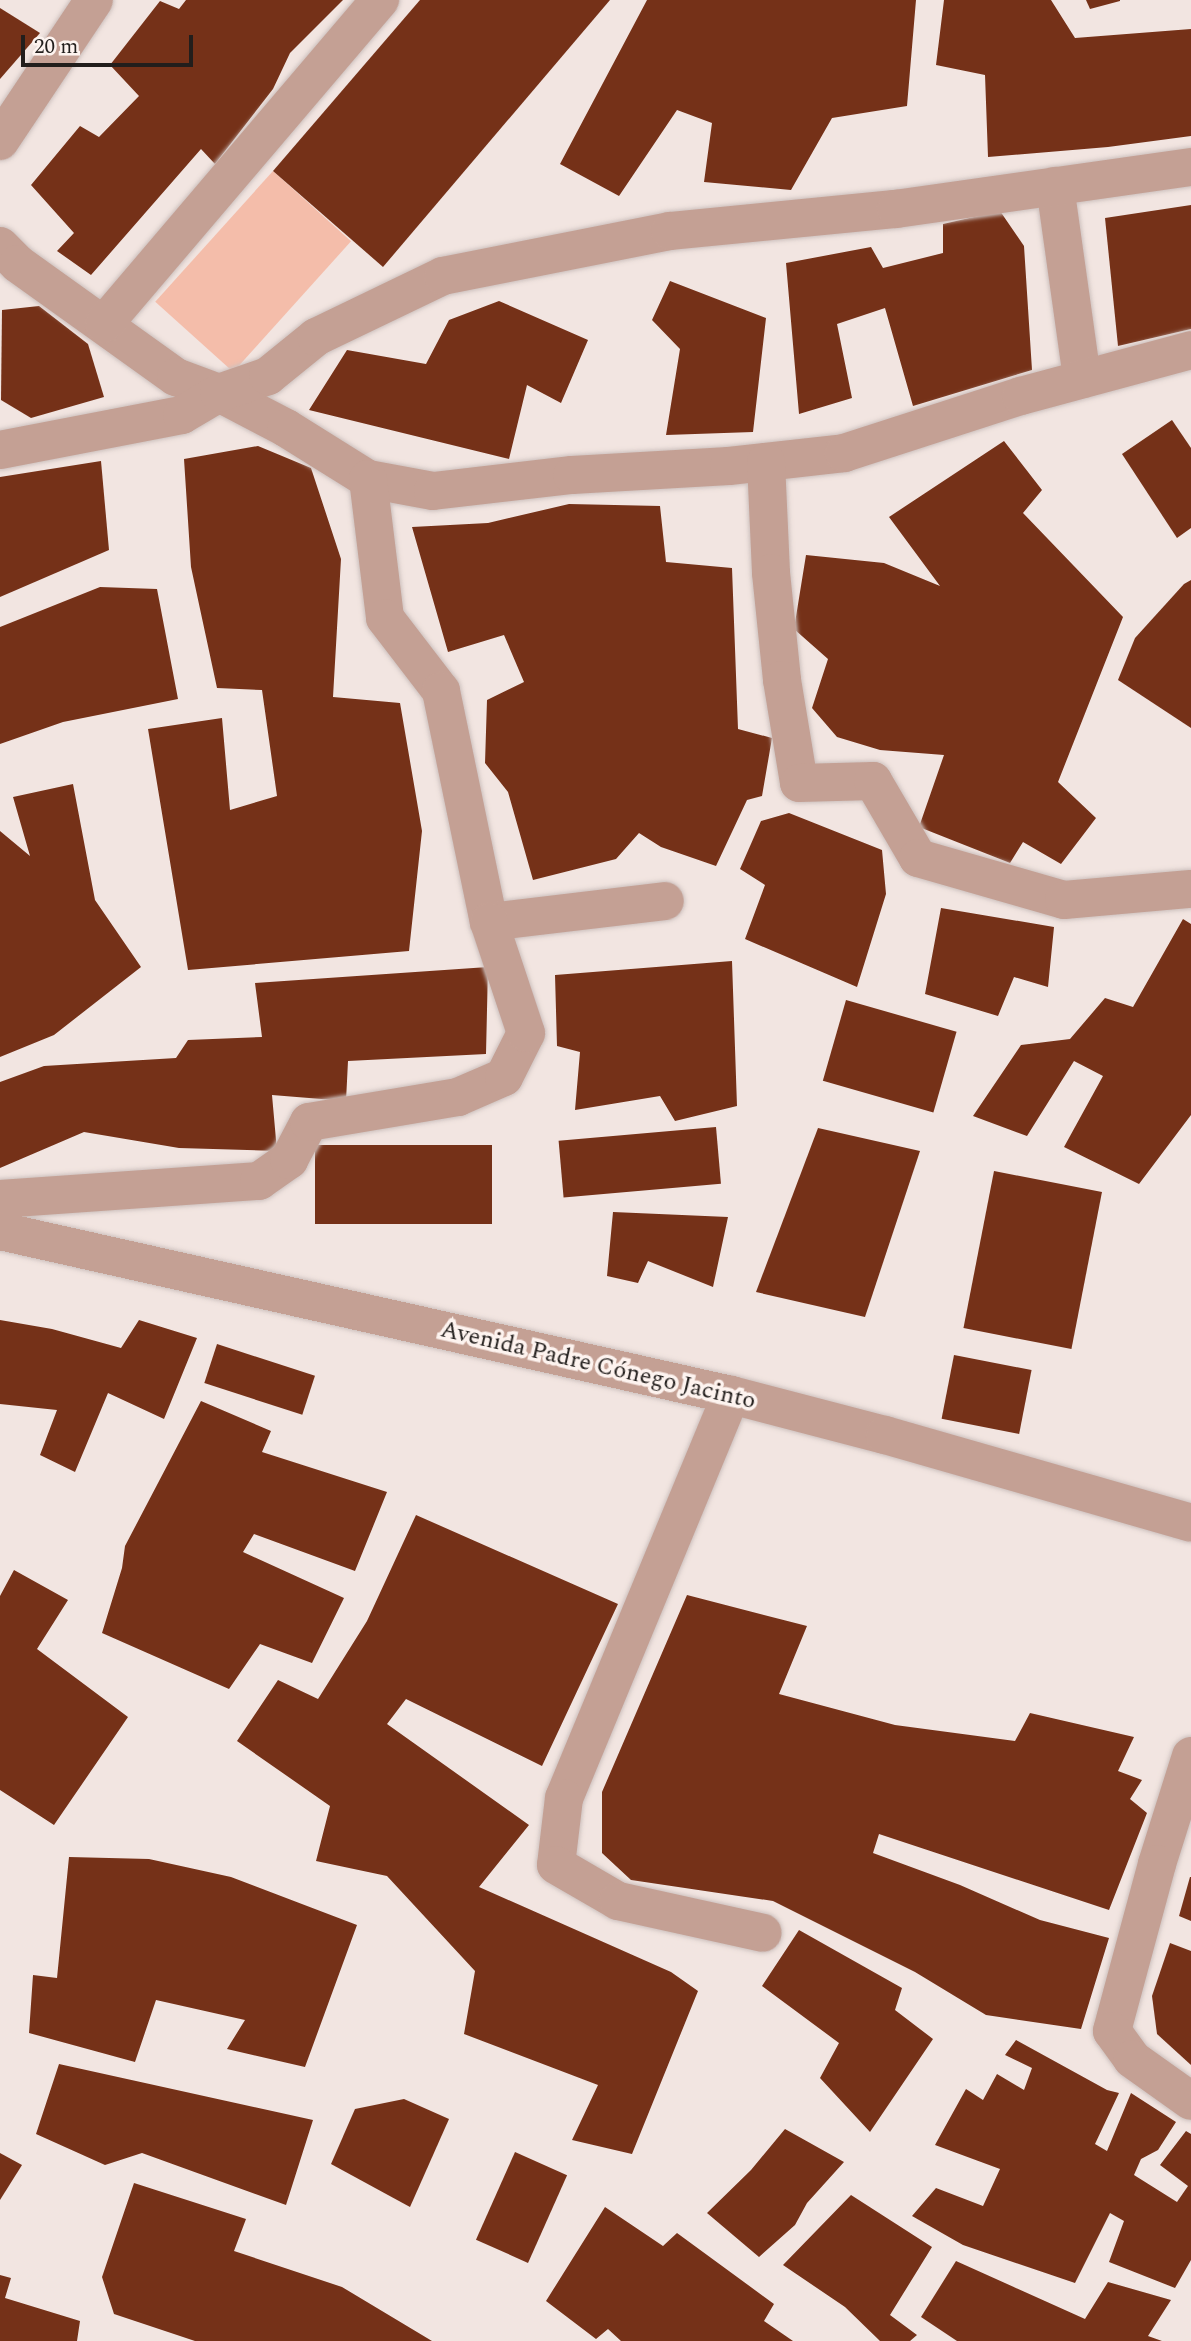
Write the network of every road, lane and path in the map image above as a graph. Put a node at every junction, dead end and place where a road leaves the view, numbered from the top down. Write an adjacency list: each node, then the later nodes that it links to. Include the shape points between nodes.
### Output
1 (94, 0): 3 (street)
2 (380, 0): 7 (street)
3 (0, 141)
4 (1191, 167): 5 (street)
5 (1055, 186): 9 (street); 10 (street, via 896,209 670,232 443,276 316,337 268,376)
6 (0, 246): 7 (street, via 18,264)
7 (104, 324): 10 (street, via 176,377)
8 (1191, 350): 9 (street)
9 (1082, 379): 12 (street, via 844,453)
10 (219, 393): 11 (street, via 182,415); 13 (street)
11 (0, 450)
12 (766, 462): 13 (street, via 572,475 433,491); 14 (street, via 782,680 799,783 873,781 918,858 1064,900)
13 (368, 479): 16 (street, via 385,618 441,691)
14 (1191, 889)
15 (666, 901): 16 (street)
16 (489, 922): 17 (street, via 526,1033 504,1077 458,1097 309,1122 289,1160 259,1181)
17 (0, 1199)
18 (0, 1231): 19 (street, Avenida Padre Cónego Jacinto)
19 (731, 1395): 20 (street, Avenida Padre Cónego Jacinto); 22 (street, via 564,1797 556,1865 618,1901)
20 (1191, 1523)
21 (1191, 1756): 23 (street, via 1112,2031 1132,2059)
22 (763, 1933)
23 (1191, 2101)

